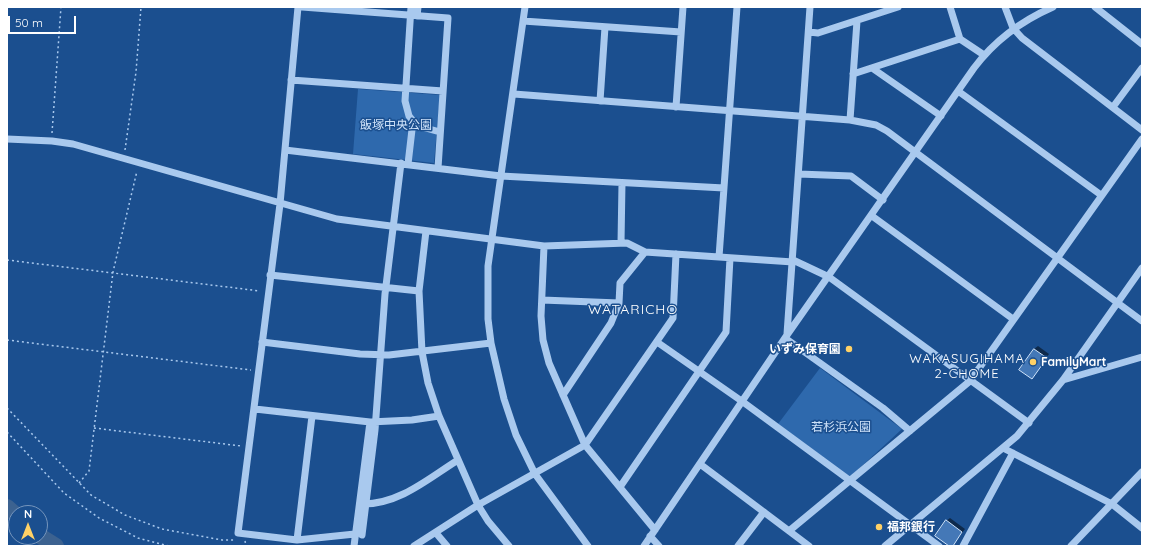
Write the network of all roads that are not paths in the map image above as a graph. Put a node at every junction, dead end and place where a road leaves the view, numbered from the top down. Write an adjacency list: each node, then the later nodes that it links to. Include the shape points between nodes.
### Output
1 (298, 7): 27 (street)
2 (302, 7): 14 (street)
3 (411, 7): 14 (street)
4 (418, 7): 14 (street)
5 (525, 7): 15 (street)
6 (683, 7): 19 (street)
7 (737, 7): 35 (street)
8 (810, 7): 20 (street)
9 (898, 7): 16 (street)
10 (950, 7): 21 (street)
11 (1005, 7): 18 (street)
12 (1053, 7): 18 (street)
13 (1095, 7): 22 (street)
14 (414, 15): 28 (street); 30 (street, via 448,18)
15 (523, 21): 17 (street); 31 (street)
16 (856, 21): 20 (street, via 818,33); 26 (street)
17 (605, 26): 19 (street); 32 (street)
18 (1013, 28): 23 (street); 34 (street, via 1022,38)
19 (682, 32): 33 (street)
20 (809, 32): 37 (street)
21 (960, 39): 23 (street); 24 (street)
22 (1142, 44)
23 (984, 55): 29 (street)
24 (872, 68): 26 (street); 36 (street)
25 (1142, 68): 34 (street)
26 (853, 74): 38 (street)
27 (291, 80): 28 (street); 44 (street)
28 (406, 88): 30 (street); 39 (street, via 406,109)
29 (958, 90): 36 (street); 52 (street)
30 (443, 91): 41 (street)
31 (514, 94): 32 (street); 49 (street)
32 (600, 102): 33 (street)
33 (676, 107): 35 (street)
34 (1113, 107): 40 (street)
35 (730, 111): 37 (street); 51 (street)
36 (941, 116): 45 (street)
37 (802, 117): 38 (street); 48 (street)
38 (850, 120): 45 (street, via 876,125)
39 (413, 121): 41 (street, via 422,127); 46 (street)
40 (1142, 130)
41 (440, 132): 47 (street)
42 (1142, 138): 52 (street)
43 (7, 139): 54 (street, via 73,144)
44 (285, 150): 46 (street); 54 (street)
45 (916, 153): 53 (street); 64 (street)
46 (404, 164): 47 (street); 56 (street)
47 (438, 168): 49 (street)
48 (799, 174): 53 (street, via 851,176); 66 (street)
49 (501, 176): 50 (street); 58 (street)
50 (622, 183): 51 (street); 59 (street)
51 (724, 188): 63 (street)
52 (1101, 195): 64 (street)
53 (883, 200): 55 (street)
54 (280, 204): 56 (street, via 337,219); 68 (street)
55 (872, 216): 69 (street); 75 (street)
56 (393, 227): 57 (street); 70 (street)
57 (426, 232): 58 (street); 71 (street)
58 (492, 240): 60 (street); 80 (street, via 488,293)
59 (622, 243): 60 (street); 61 (street)
60 (544, 246): 72 (street)
61 (645, 252): 62 (street); 74 (street, via 620,283)
62 (676, 254): 63 (street); 79 (street, via 673,318)
63 (719, 257): 65 (street)
64 (1057, 257): 73 (street); 75 (street)
65 (730, 258): 66 (street); 84 (street, via 726,332)
66 (793, 261): 69 (street); 77 (street)
67 (1142, 268): 73 (street)
68 (270, 276): 70 (street); 78 (street)
69 (829, 276): 77 (street); 86 (street)
70 (385, 288): 71 (street); 82 (street)
71 (419, 290): 81 (street)
72 (542, 300): 74 (street); 87 (street, via 543,340)
73 (1118, 302): 76 (street); 85 (street)
74 (619, 303): 87 (street, via 612,323)
75 (1013, 319): 86 (street)
76 (1142, 321)
77 (786, 337): 88 (street); 94 (street, via 883,408)
78 (262, 342): 82 (street, via 360,354); 89 (street)
79 (657, 342): 84 (street); 95 (street)
80 (491, 343): 81 (street); 101 (street, via 504,399 516,435)
81 (422, 352): 82 (street); 91 (street, via 428,383)
82 (382, 354): 92 (street)
83 (1142, 357): 85 (street)
84 (700, 372): 88 (street); 103 (street)
85 (1063, 380): 93 (street)
86 (970, 381): 93 (street); 94 (street)
87 (562, 395): 95 (street)
88 (743, 402): 99 (street); 102 (street)
89 (255, 409): 90 (street); 114 (street, via 238,533)
90 (312, 416): 92 (street); 114 (street)
91 (439, 416): 92 (street); 98 (street)
92 (373, 422): 104 (street)
93 (1029, 423): 96 (street)
94 (910, 431): 102 (street)
95 (585, 444): 101 (street); 103 (street)
96 (1003, 448): 97 (street); 108 (street)
97 (1013, 453): 105 (street); 127 (street)
98 (458, 460): 104 (street, via 405,495 380,503); 106 (street)
99 (700, 464): 107 (street); 112 (street)
100 (1142, 472): 105 (street)
101 (535, 474): 106 (street); 120 (street)
102 (850, 481): 108 (street); 110 (street)
103 (620, 487): 112 (street)
104 (363, 504): 113 (street)
105 (1112, 504): 109 (street); 128 (street)
106 (478, 505): 111 (street); 119 (street)
107 (764, 512): 110 (street); 123 (street)
108 (910, 524): 125 (street); 126 (street)
109 (1142, 528)
110 (789, 531): 115 (street)
111 (436, 533): 117 (street); 118 (street)
112 (652, 533): 121 (street); 122 (street)
113 (359, 535): 114 (street); 116 (street)
114 (297, 540)
115 (799, 543): 124 (street)
116 (354, 546)
117 (414, 546)
118 (447, 546)
119 (509, 546)
120 (588, 546)
121 (644, 546)
122 (659, 546)
123 (738, 546)
124 (809, 546)
125 (885, 546)
126 (939, 546)
127 (963, 546)
128 (1071, 546)

